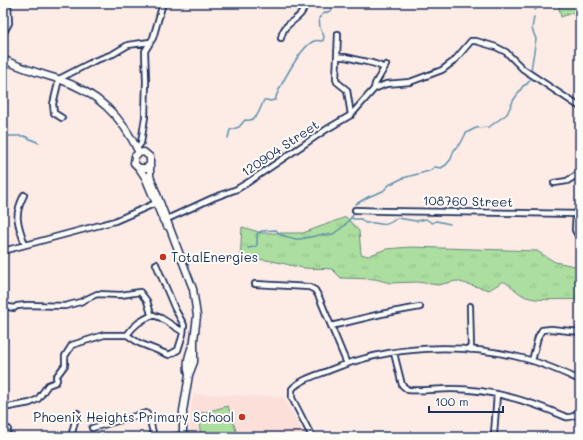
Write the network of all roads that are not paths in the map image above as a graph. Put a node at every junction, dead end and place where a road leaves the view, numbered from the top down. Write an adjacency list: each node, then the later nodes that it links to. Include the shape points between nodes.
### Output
1 (8, 3): 4 (street, via 9,23)
2 (163, 3): 7 (street)
3 (304, 3): 6 (street, via 301,15 289,24)
4 (3, 34)
5 (338, 34): 8 (street)
6 (281, 38)
7 (150, 42): 10 (street, via 128,45); 15 (street, via 144,55 145,118)
8 (337, 57): 11 (street, 120904 Street, via 348,56 385,67); 13 (street, via 336,79 347,90)
9 (3, 59): 10 (street)
10 (58, 79): 14 (street, via 53,108 54,113); 15 (street, via 82,89 105,105 126,128)
11 (374, 89): 12 (street, via 386,84 410,82 442,70 454,61 471,41 500,49); 13 (street, 120904 Street)
12 (580, 107)
13 (351, 115): 24 (street, 120904 Street, via 247,183)
14 (62, 118)
15 (138, 151): 16 (street, via 148,155); 17 (street, via 134,161)
16 (150, 164): 17 (street, via 144,169); 24 (street, via 150,176)
17 (138, 168): 21 (street, via 145,177)
18 (580, 173): 19 (street, via 567,181)
19 (554, 183)
20 (24, 195): 26 (street, via 17,213)
21 (156, 204): 24 (street); 26 (street, via 115,221)
22 (355, 210): 23 (street, 108760 Street)
23 (578, 214): 25 (street, via 576,230)
24 (165, 219): 50 (street, via 195,297 197,316 188,359)
25 (580, 239)
26 (25, 245): 27 (street)
27 (3, 251)
28 (156, 264): 35 (street, via 184,325)
29 (255, 284): 34 (street, via 313,289)
30 (3, 306): 33 (street, via 65,306 97,294 121,295 140,292)
31 (470, 306): 38 (street)
32 (420, 307): 34 (street)
33 (153, 315): 35 (street); 37 (street, via 141,320)
34 (331, 326): 41 (street)
35 (183, 332): 37 (street, via 178,350 169,355 139,343)
36 (580, 332): 40 (street, via 542,330)
37 (127, 335): 44 (street, via 104,335 72,345 65,356 65,365 56,377 56,382 48,385 38,400)
38 (471, 350): 39 (street, via 429,348); 40 (street)
39 (394, 353): 41 (street); 43 (street, via 402,384 408,390 459,389)
40 (532, 361): 42 (street)
41 (346, 364): 55 (street, via 298,384 292,389 292,398)
42 (580, 380)
43 (497, 394): 45 (street, via 535,404 566,417 573,417); 49 (street)
44 (3, 408)
45 (580, 408)
46 (78, 413): 52 (street)
47 (92, 428): 53 (street, via 146,413)
48 (8, 429): 51 (street)
49 (494, 434)
50 (183, 436): 54 (street)
51 (6, 437)
52 (71, 437)
53 (154, 437)
54 (170, 437)
55 (312, 437)

